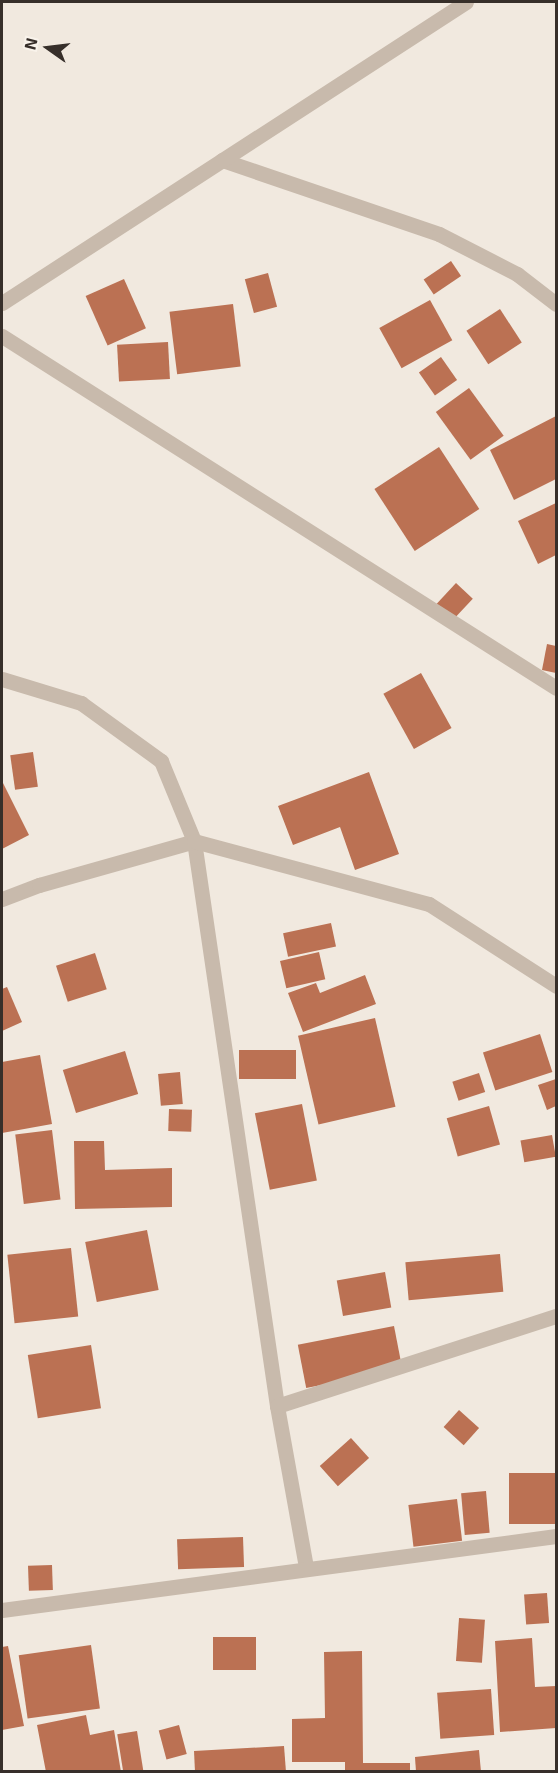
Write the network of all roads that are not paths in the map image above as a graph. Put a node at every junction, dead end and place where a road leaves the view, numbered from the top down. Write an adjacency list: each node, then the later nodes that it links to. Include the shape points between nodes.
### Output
1 (466, 2): 2 (street)
2 (222, 160): 3 (street); 4 (street, via 439,234 517,274)
3 (2, 303)
4 (556, 304)
5 (2, 336): 7 (street)
6 (2, 679): 8 (street, via 81,703 161,761)
7 (556, 688)
8 (194, 841): 9 (street); 10 (street, via 429,904); 12 (street)
9 (2, 899)
10 (556, 986)
11 (556, 1316): 12 (street)
12 (277, 1406): 14 (street)
13 (556, 1536): 14 (street)
14 (306, 1567): 15 (street)
15 (2, 1610)

